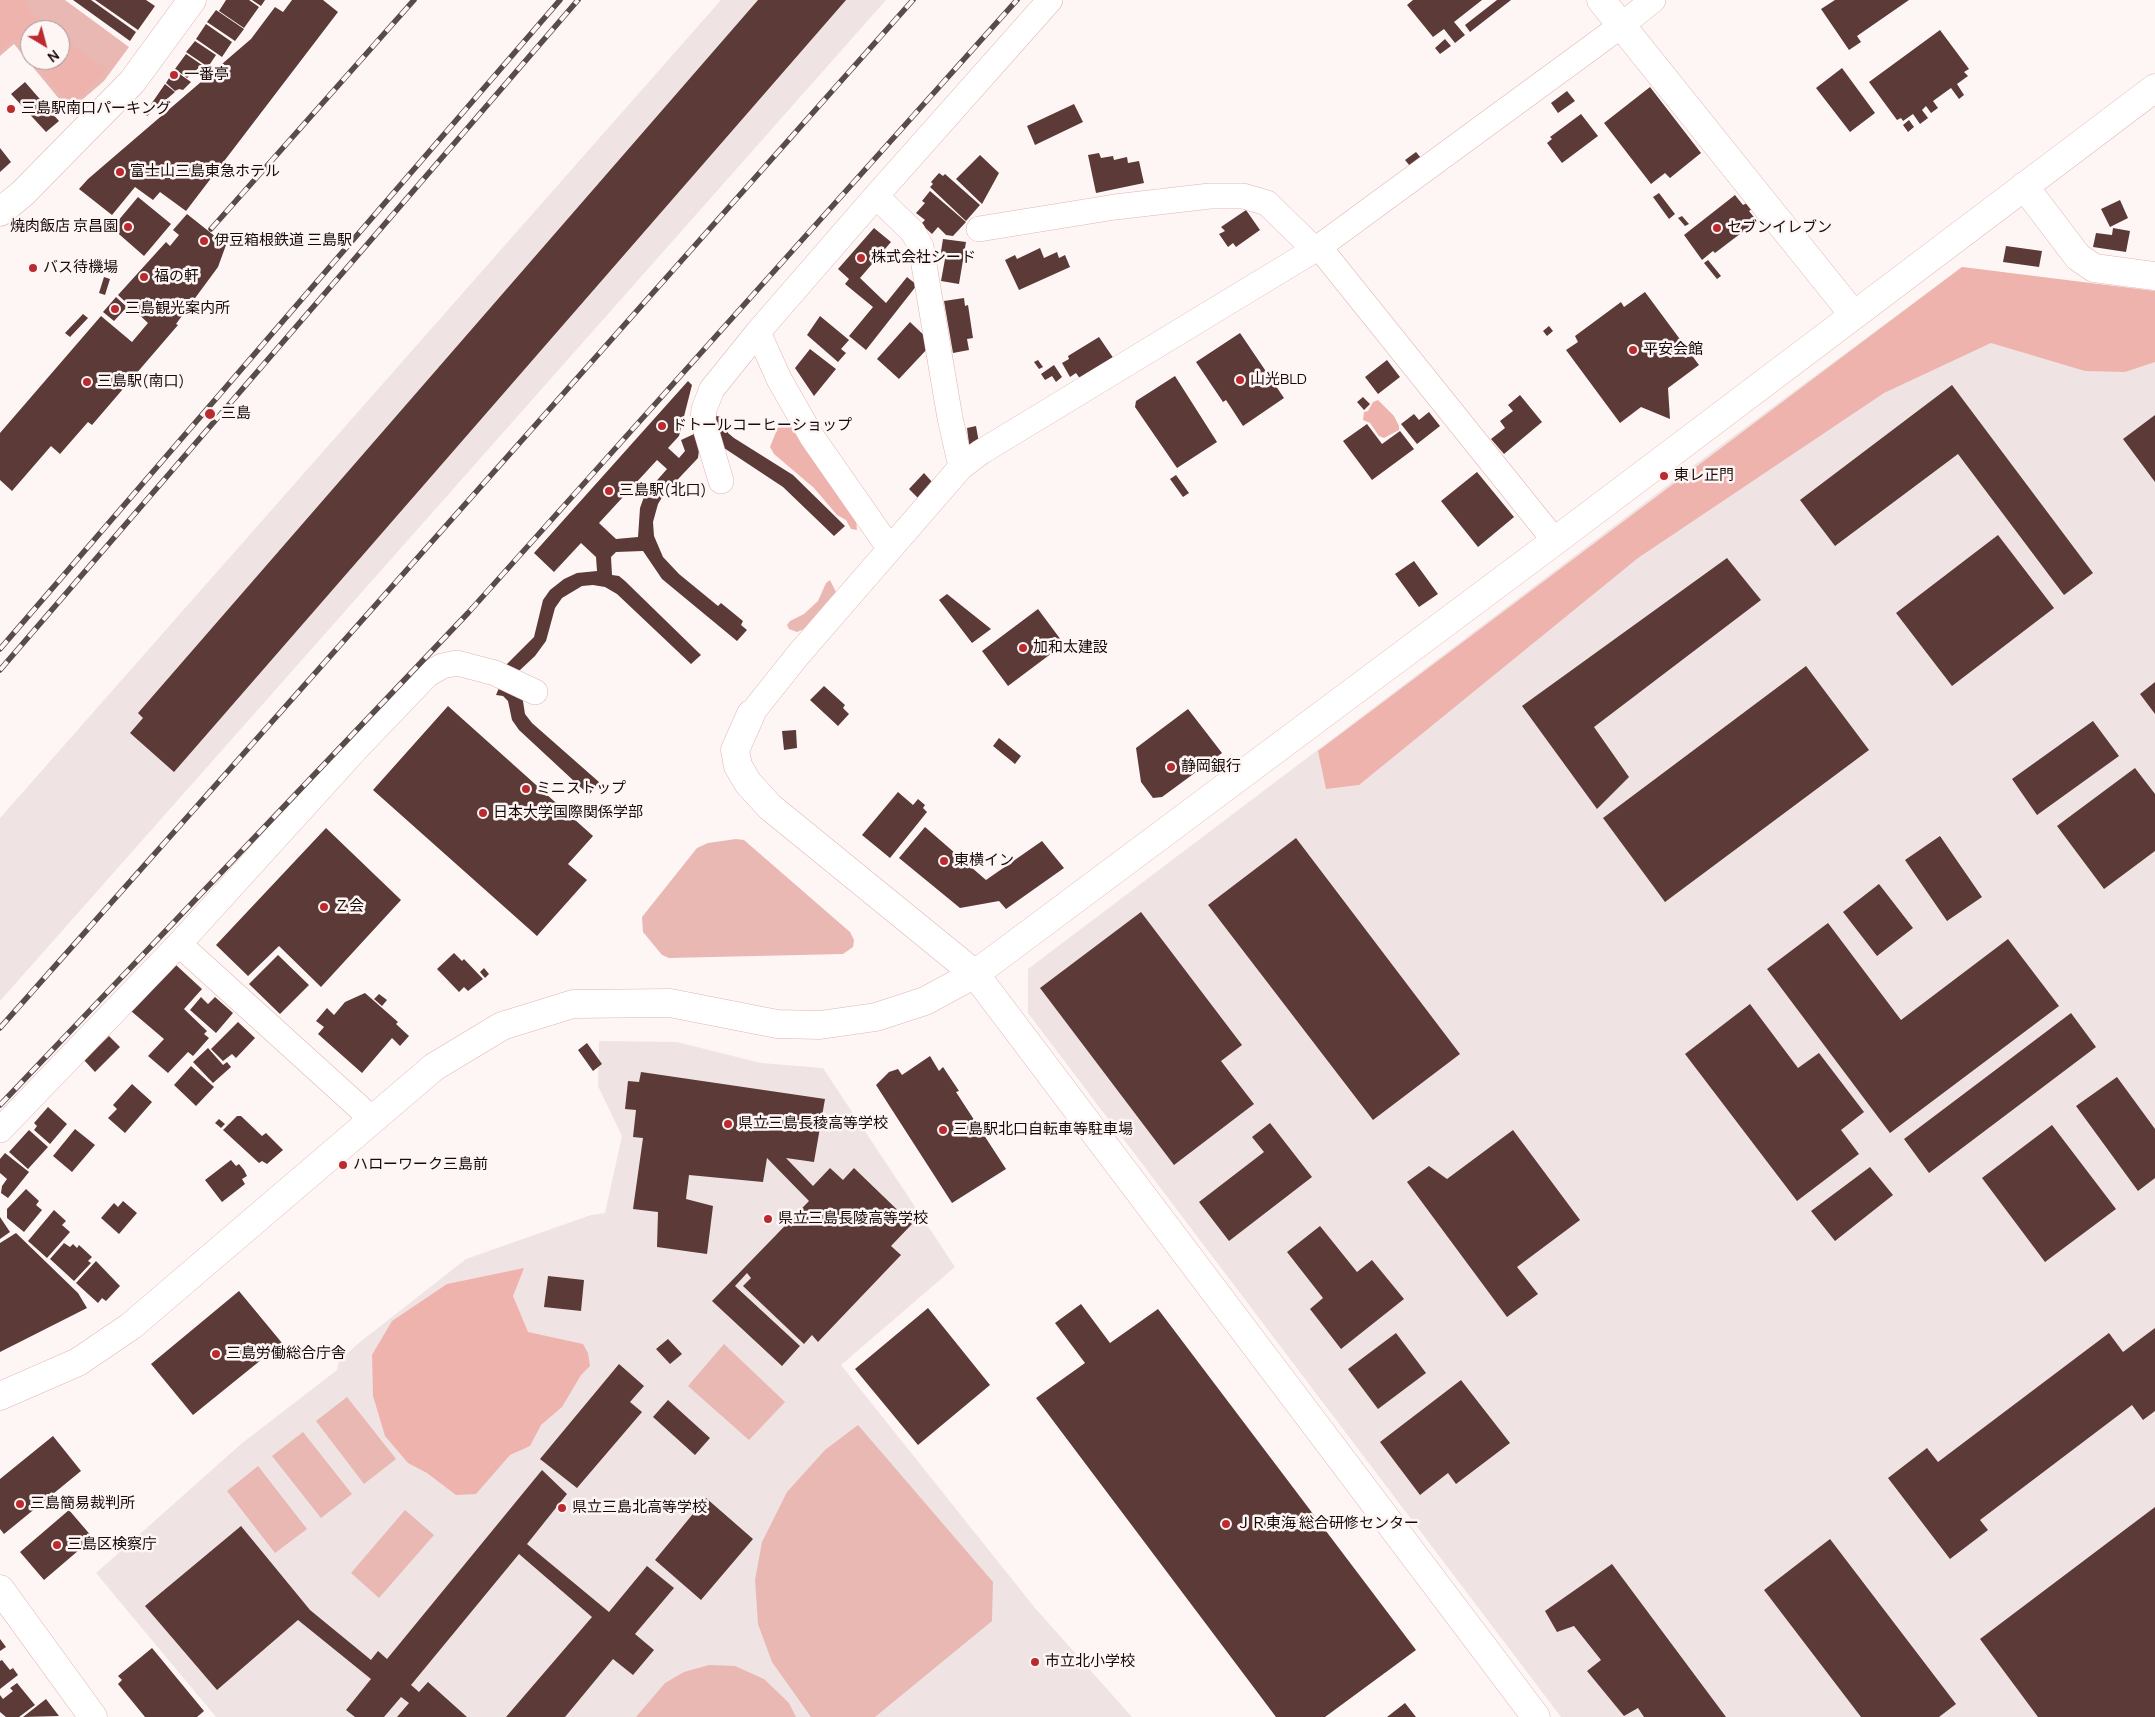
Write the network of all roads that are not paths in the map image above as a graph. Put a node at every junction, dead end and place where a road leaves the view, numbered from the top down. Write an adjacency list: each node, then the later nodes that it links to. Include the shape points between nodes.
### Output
1 (192, 0): 9 (street, via 132,82 23,193)
2 (1050, 0): 8 (street)
3 (1601, 0): 5 (street)
4 (1653, 0): 5 (street)
5 (1622, 25): 11 (street); 13 (street)
6 (2155, 88): 7 (street)
7 (2024, 186): 12 (street, via 2078,256 2094,268); 13 (street)
8 (876, 196): 14 (street); 15 (street, via 914,232 921,248)
9 (0, 212)
10 (979, 229): 11 (street, via 1115,207 1210,196 1243,196 1267,203)
11 (1317, 249): 15 (street); 17 (street)
12 (2155, 276)
13 (1853, 314): 17 (street)
14 (758, 332): 16 (street, via 712,389 704,408 703,420); 18 (street, via 779,379 812,437)
15 (961, 466): 18 (street)
16 (721, 481)
17 (1555, 541): 22 (street)
18 (890, 549): 20 (street)
19 (535, 692): 21 (street, via 495,674 457,664 442,666 427,675)
20 (750, 714): 22 (street, via 735,750 738,766 748,783 770,807)
21 (179, 944): 23 (street); 24 (street)
22 (975, 974): 23 (street, via 925,1001 876,1017 820,1025 777,1024 670,1003 573,1004 502,1026 434,1067); 28 (street)
23 (371, 1118): 25 (street, via 131,1326 78,1362)
24 (0, 1130)
25 (0, 1396)
26 (0, 1589): 27 (street)
27 (93, 1717)
28 (1536, 1717)

